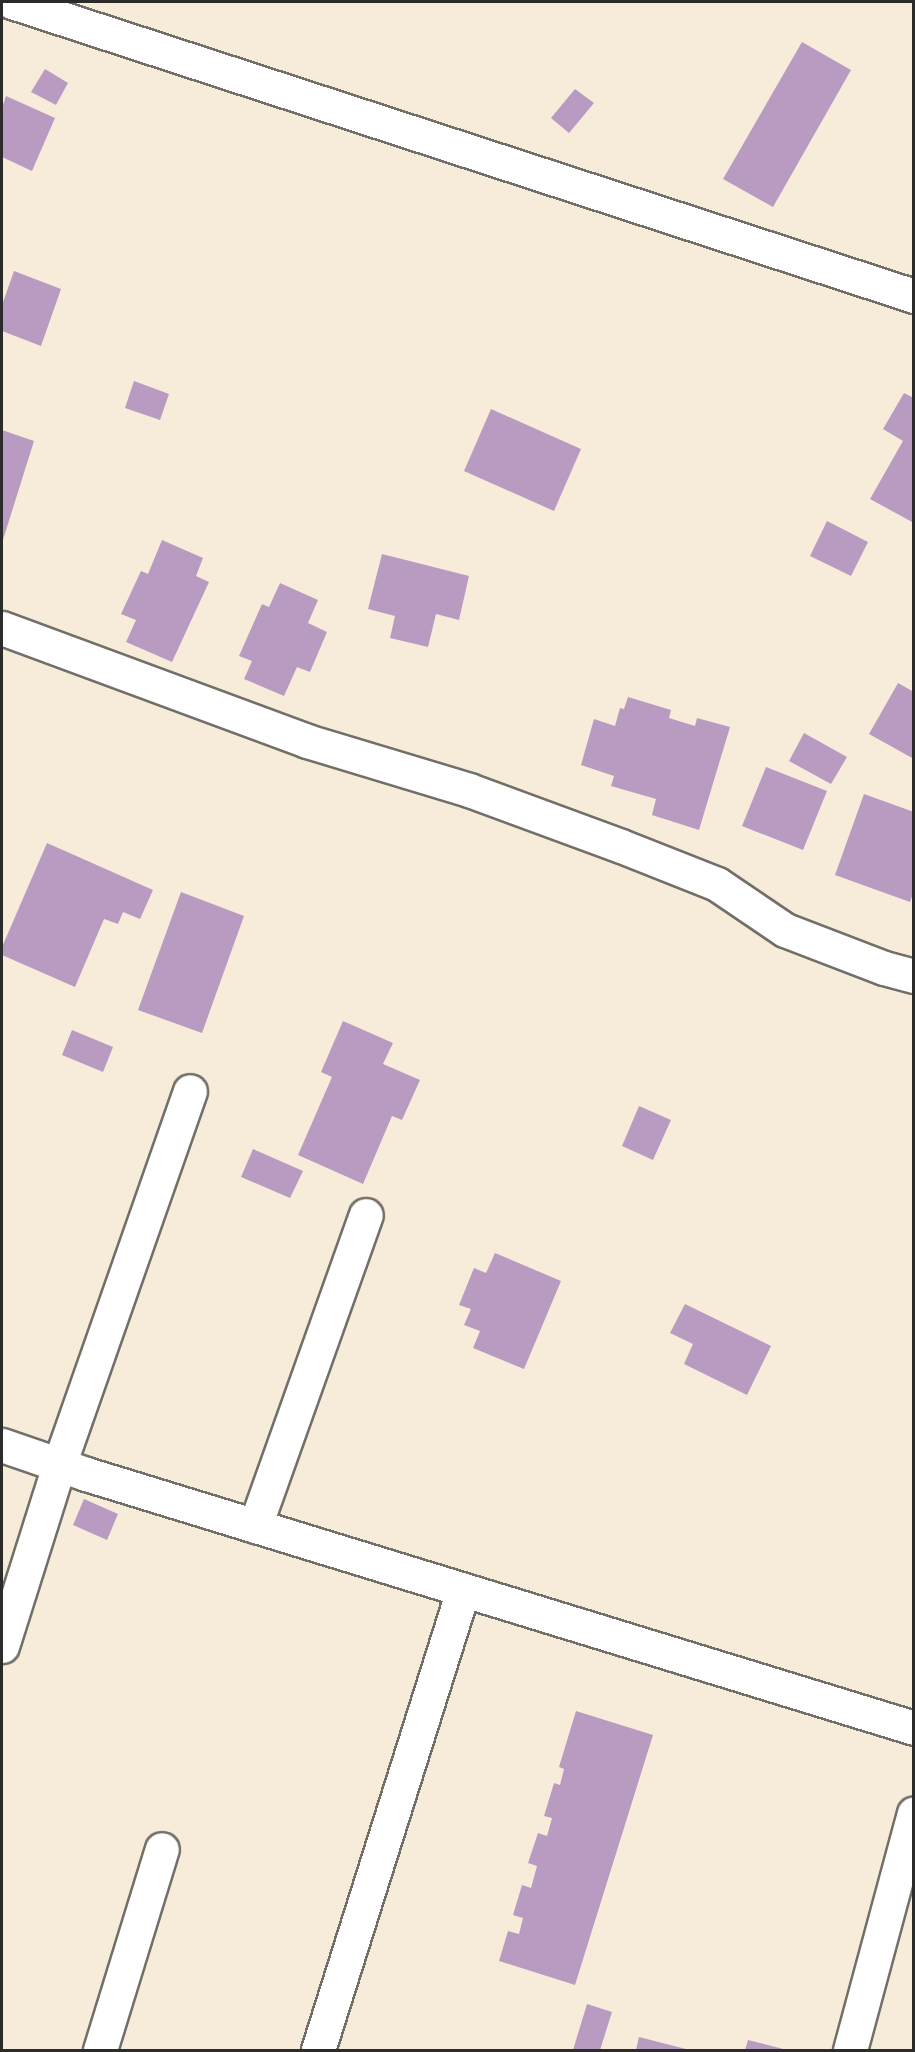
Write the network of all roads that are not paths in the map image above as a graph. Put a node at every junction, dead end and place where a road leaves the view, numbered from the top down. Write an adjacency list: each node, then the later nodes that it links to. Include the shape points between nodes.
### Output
1 (12, 2): 2 (street)
2 (914, 296)
3 (2, 628): 4 (street, via 307,741 469,790 621,846 717,884 785,930)
4 (914, 976)
5 (190, 1091): 8 (street)
6 (366, 1215): 9 (street)
7 (2, 1445): 8 (street)
8 (59, 1465): 9 (street); 11 (street)
9 (255, 1526): 10 (street)
10 (463, 1590): 12 (street); 16 (street)
11 (2, 1646)
12 (914, 1728)
13 (914, 1813): 17 (street)
14 (162, 1849): 15 (street)
15 (100, 2050)
16 (318, 2050)
17 (850, 2050)

